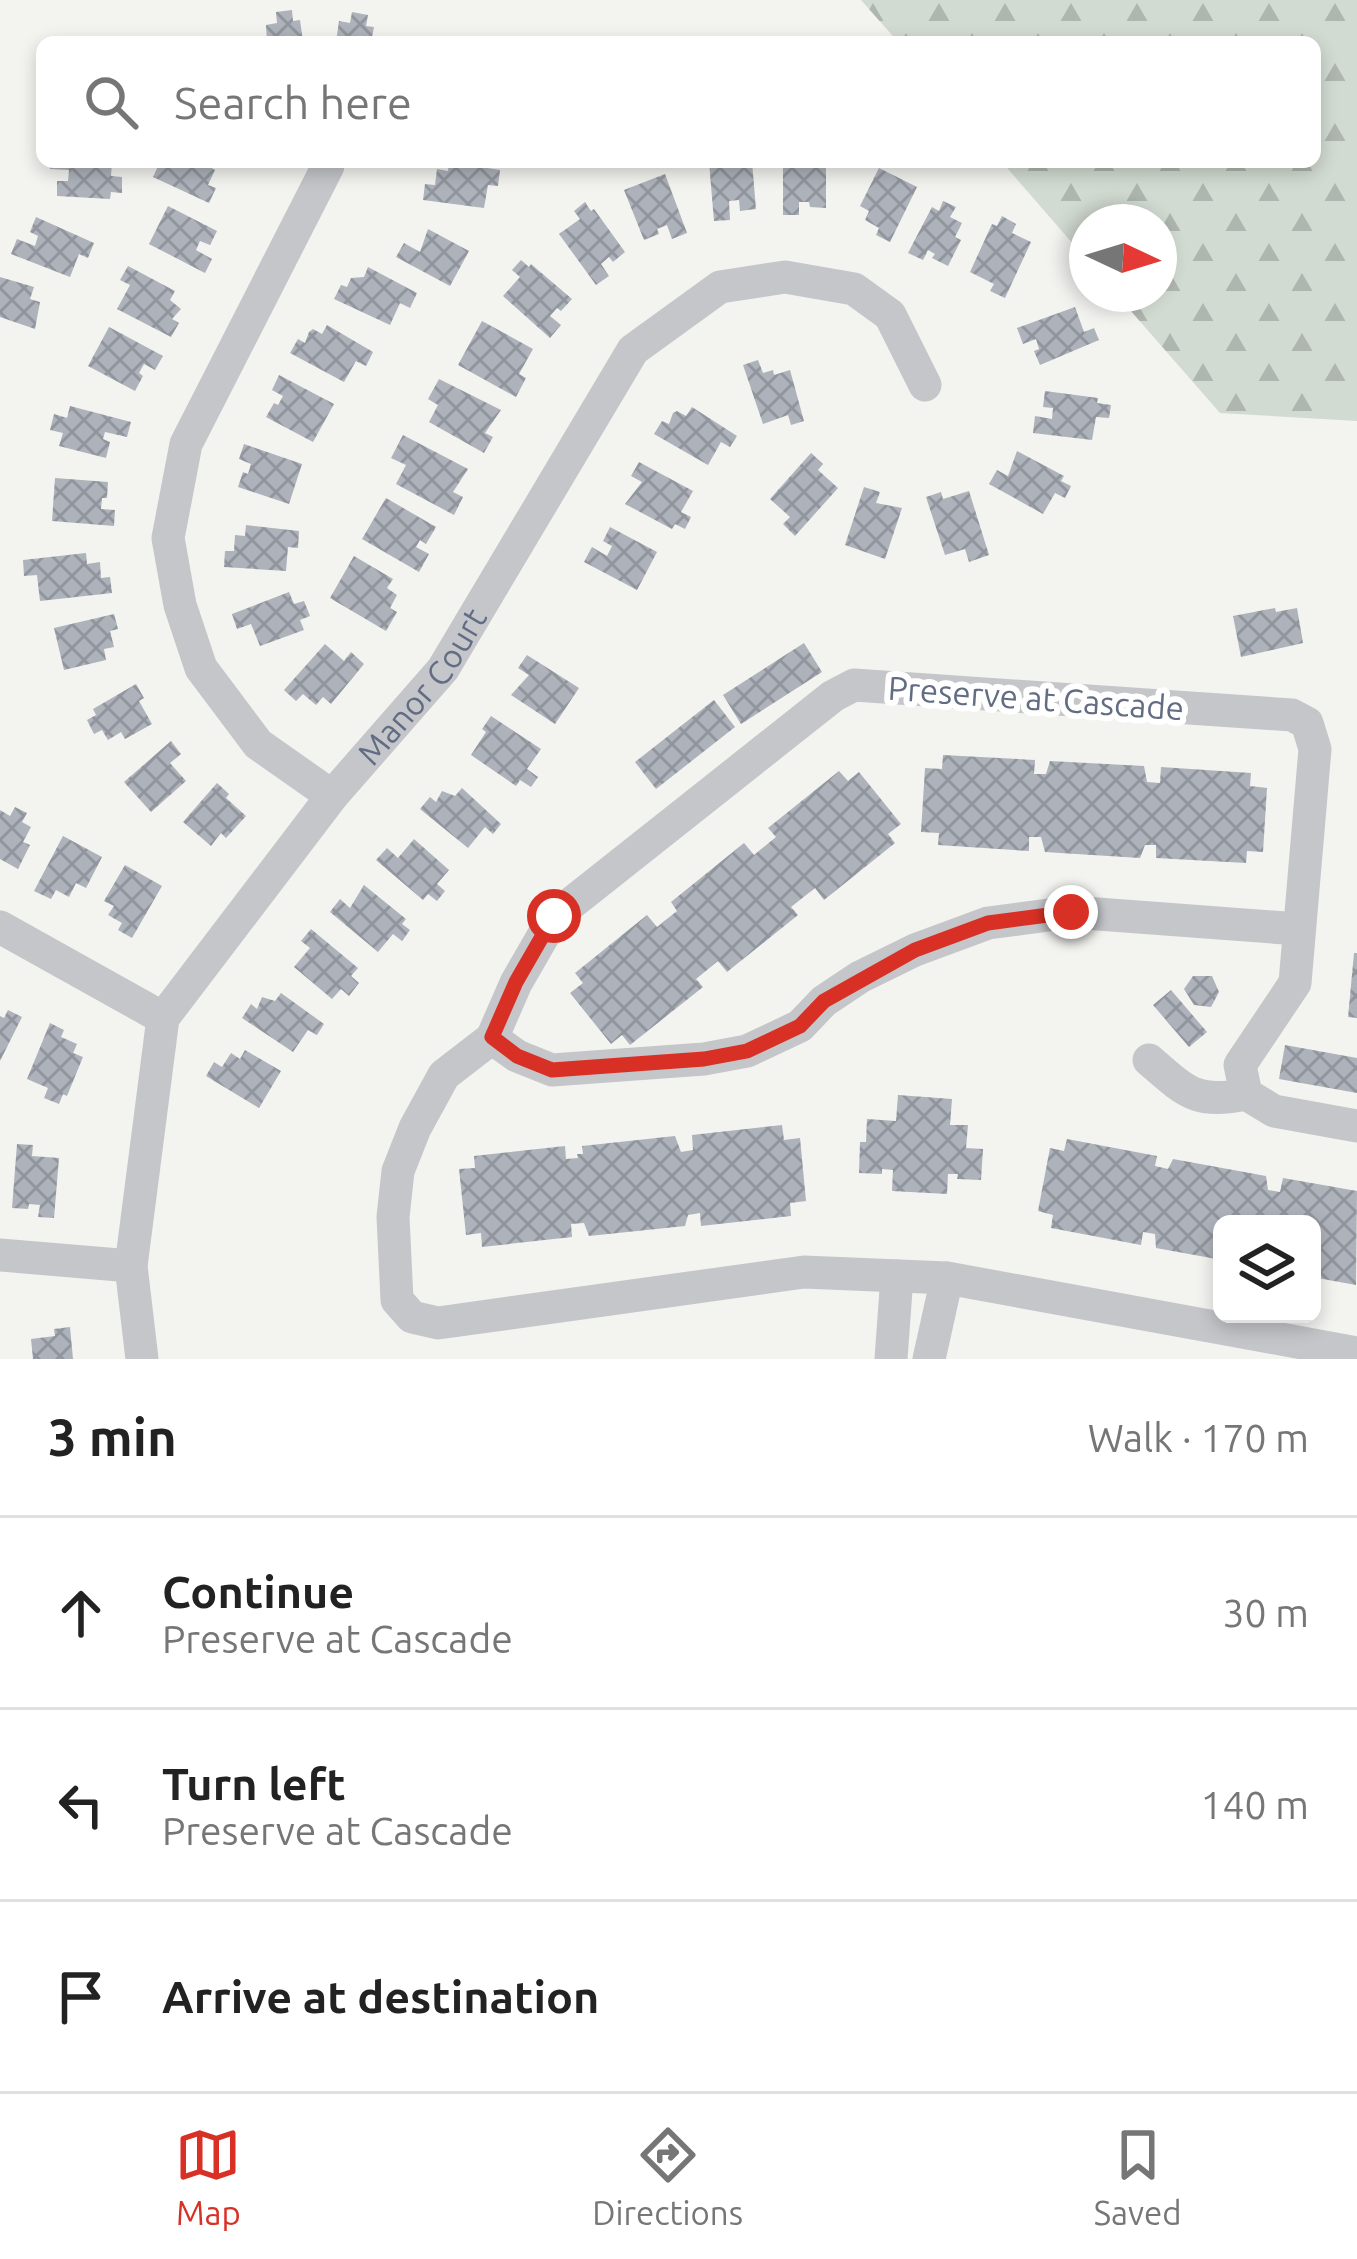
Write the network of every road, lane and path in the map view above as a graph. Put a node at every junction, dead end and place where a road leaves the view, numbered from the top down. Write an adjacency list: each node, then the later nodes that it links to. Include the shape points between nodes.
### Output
1 (327, 168): 3 (street, via 186,444 168,538 201,668 258,744)
2 (925, 385): 3 (street, Manor Court, via 890,315 854,289 785,277 720,287 633,350 443,669)
3 (332, 796): 6 (street, Manor Court)
4 (0, 927): 6 (street)
5 (1299, 929): 7 (street, via 1071,912 988,923 860,977 800,1026 747,1051 704,1059 552,1070); 7 (street, Preserve at Cascade, via 1315,749 1307,723 1292,715 854,685 554,916); 9 (street, Preserve at Cascade, via 1295,983 1240,1064)
6 (164, 1018): 12 (street, Manor Court)
7 (492, 1037): 13 (street, Preserve at Cascade, via 444,1075 398,1171 397,1300 412,1317 438,1323 804,1272)
8 (1149, 1060): 9 (street, via 1189,1095)
9 (1246, 1094): 10 (street, via 1274,1111)
10 (1357, 1126)
11 (0, 1255): 12 (street)
12 (131, 1266): 16 (street, Manor Court)
13 (897, 1276): 14 (street, Preserve at Cascade); 17 (street)
14 (947, 1278): 15 (street, Preserve at Cascade); 18 (street)
15 (1357, 1353)
16 (142, 1359)
17 (891, 1359)
18 (929, 1359)

